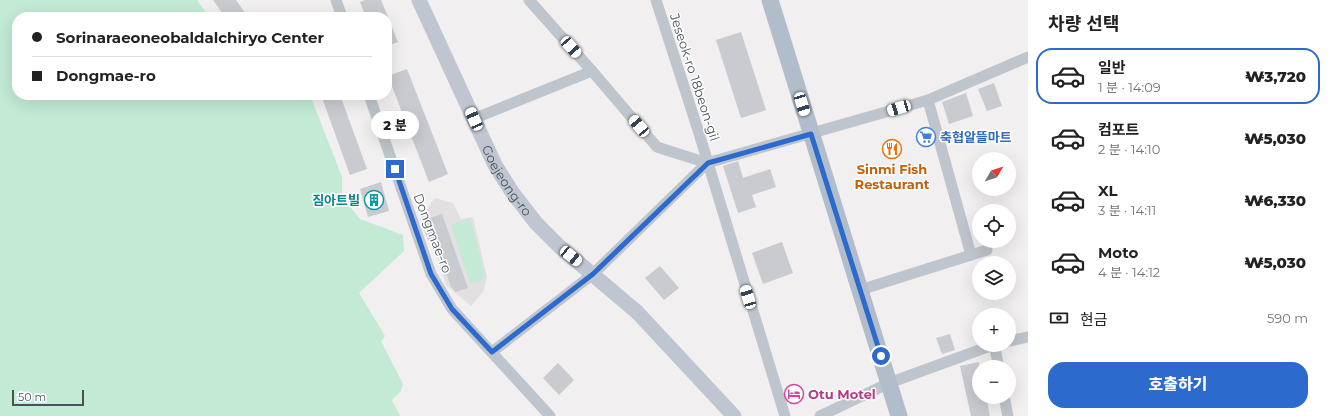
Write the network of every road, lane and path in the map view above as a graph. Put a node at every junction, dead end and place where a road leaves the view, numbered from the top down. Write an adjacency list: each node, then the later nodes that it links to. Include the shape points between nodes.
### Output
1 (336, 0): 6 (street)
2 (419, 0): 11 (main road, Goejeong-ro)
3 (528, 0): 8 (street)
4 (656, 0): 13 (street, Jeseok-ro 18beon-gil)
5 (770, 0): 12 (main road)
6 (340, 12)
7 (1028, 56): 10 (street)
8 (592, 71): 11 (street); 13 (street, via 657,147)
9 (371, 100): 20 (street, Dongmae-ro, via 431,274 452,309)
10 (928, 100): 12 (street); 15 (street)
11 (474, 119): 16 (main road, Goejeong-ro, via 495,165 512,192 536,223)
12 (811, 134): 13 (street); 17 (main road)
13 (708, 163): 16 (street); 26 (street, Jeseok-ro 18beon-gil)
14 (987, 250): 15 (street)
15 (971, 255): 17 (street)
16 (593, 274): 20 (street); 25 (main road, Goejeong-ro, via 638,312)
17 (860, 290): 22 (main road)
18 (1028, 337): 19 (street)
19 (1016, 340)
20 (492, 352): 24 (street, Dongmae-ro)
21 (974, 352): 22 (street)
22 (889, 383): 27 (street); 28 (main road)
23 (1005, 404): 29 (street)
24 (550, 416)
25 (734, 416)
26 (785, 416)
27 (820, 416)
28 (899, 416)
29 (1008, 416)

